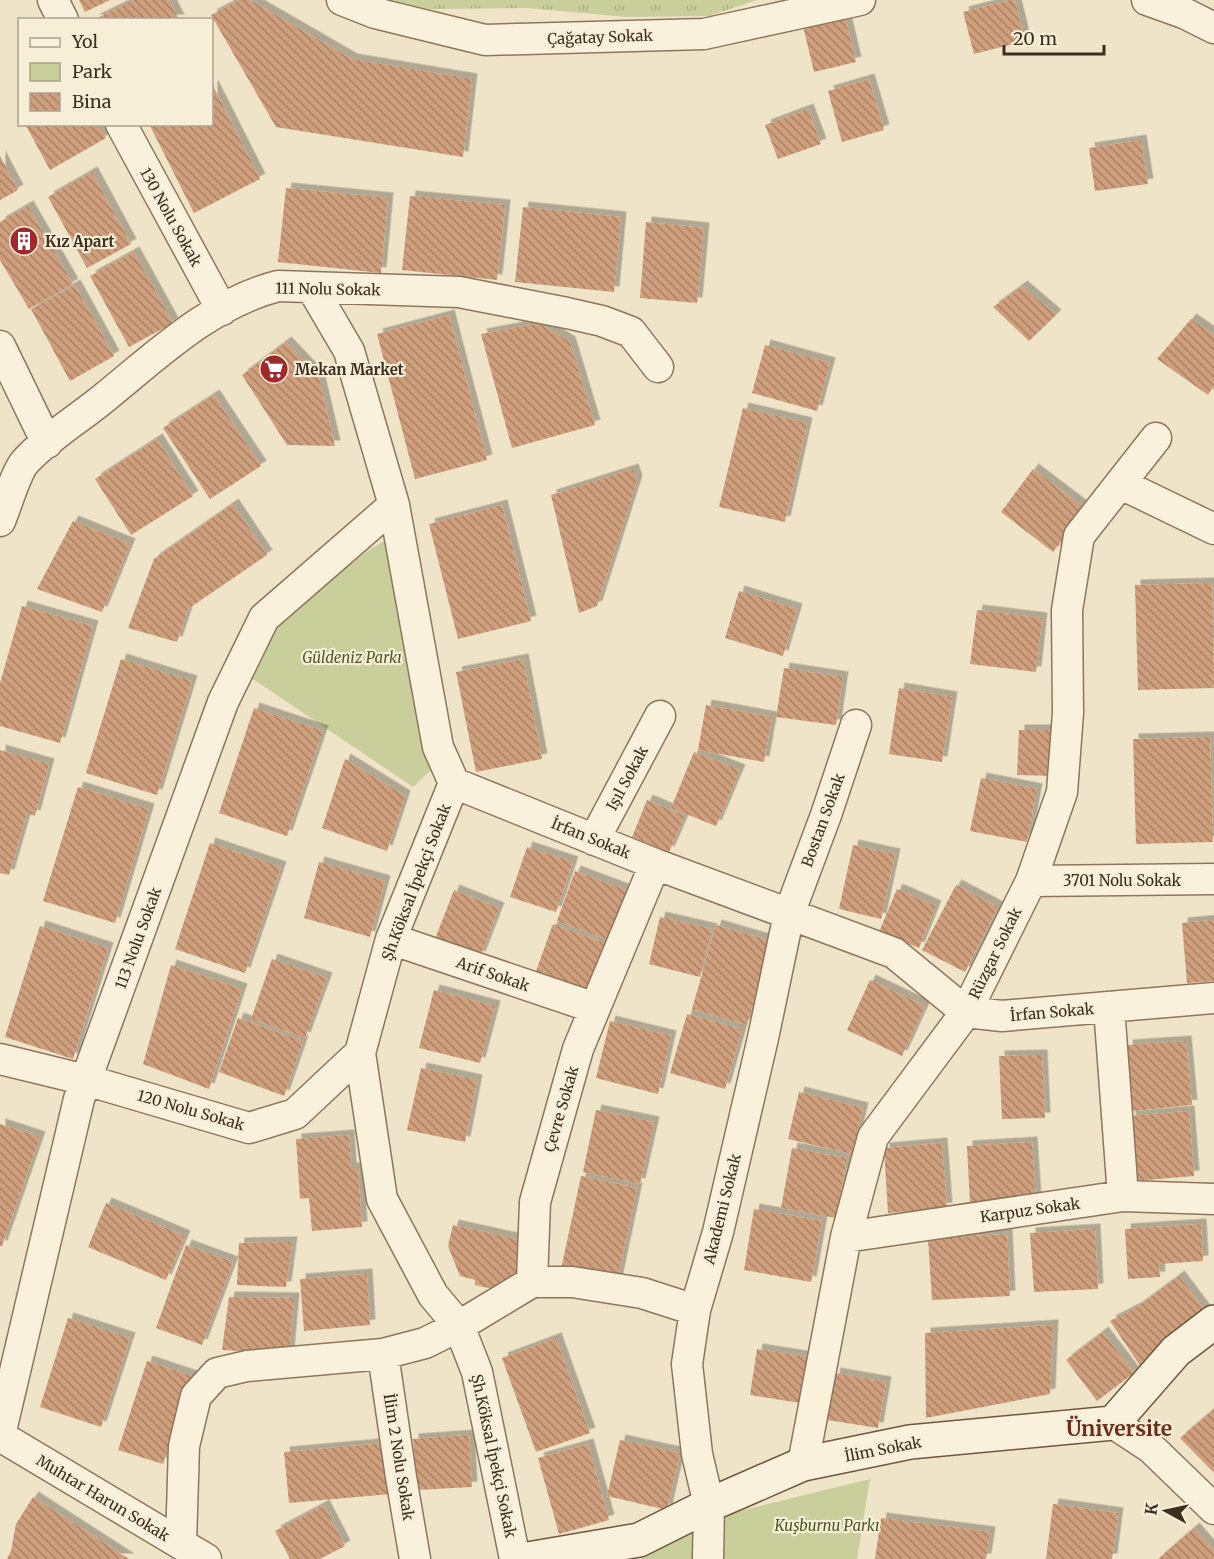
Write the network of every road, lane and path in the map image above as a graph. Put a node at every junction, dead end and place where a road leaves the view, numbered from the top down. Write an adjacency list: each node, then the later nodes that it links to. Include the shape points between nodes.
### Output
1 (53, 0): 5 (street)
2 (342, 0): 3 (street, Çağatay Sokak, via 375,13 485,40 705,34)
3 (860, 0)
4 (1147, 0): 6 (street)
5 (62, 18)
6 (1214, 27)
7 (122, 126): 9 (street, 130 Nolu Sokak)
8 (312, 288): 9 (street, 111 Nolu Sokak, via 278,286 256,291); 11 (street, 111 Nolu Sokak, via 459,292 567,313 631,332); 16 (street, via 349,351)
9 (222, 310): 14 (street, 111 Nolu Sokak, via 175,339)
10 (0, 346): 12 (street)
11 (658, 367)
12 (9, 380): 14 (street)
13 (1156, 438): 15 (street, Rüzgar Sokak)
14 (47, 442): 17 (street, 111 Nolu Sokak, via 23,464)
15 (1121, 484): 18 (street); 25 (street, Rüzgar Sokak, via 1079,536 1067,610 1068,713 1062,792)
16 (394, 504): 21 (street, via 438,747); 34 (street, 113 Nolu Sokak, via 264,618 223,702)
17 (0, 521)
18 (1214, 529)
19 (660, 717): 22 (street, Işıl Sokak)
20 (856, 725): 26 (street, Bostan Sokak)
21 (454, 783): 22 (street, İrfan Sokak); 27 (street, Şh.Köksal İpekçi Sokak)
22 (594, 840): 23 (street, İrfan Sokak)
23 (655, 864): 26 (street, İrfan Sokak); 30 (street, Çevre Sokak)
24 (1214, 879): 25 (street, 3701 Nolu Sokak)
25 (1030, 881): 31 (street, Rüzgar Sokak)
26 (789, 914): 31 (street, İrfan Sokak, via 894,953); 39 (street, Akademi Sokak, via 718,1232)
27 (391, 939): 30 (street, Arif Sokak); 32 (street, Şh.Köksal İpekçi Sokak)
28 (1214, 998): 29 (street, İrfan Sokak)
29 (1109, 1007): 31 (street, İrfan Sokak, via 1002,1017); 35 (street)
30 (595, 1008): 38 (street, Çevre Sokak, via 578,1049 535,1202)
31 (966, 1012): 37 (street, Rüzgar Sokak, via 873,1137)
32 (360, 1053): 34 (street, 120 Nolu Sokak, via 295,1114 249,1128); 41 (street, Şh.Köksal İpekçi Sokak, via 382,1199 433,1295)
33 (0, 1059): 34 (street, 120 Nolu Sokak)
34 (87, 1080): 44 (street, 113 Nolu Sokak, via 76,1110)
35 (1123, 1196): 36 (street, Karpuz Sokak); 37 (street, Karpuz Sokak)
36 (1214, 1199)
37 (846, 1237): 45 (street, Rüzgar Sokak)
38 (532, 1282): 39 (street, via 573,1282 642,1293); 41 (street)
39 (695, 1310): 46 (street, Akademi Sokak, via 687,1364 697,1454)
40 (1214, 1322): 43 (street, via 1176,1351)
41 (459, 1326): 42 (street, via 425,1342); 50 (street, Şh.Köksal İpekçi Sokak, via 477,1372)
42 (383, 1354): 48 (street, via 247,1366 217,1373 196,1396 184,1446); 49 (street, İlim 2 Nolu Sokak)
43 (1113, 1423): 45 (street, İlim Sokak, via 910,1442); 47 (street, via 1151,1448)
44 (0, 1436): 48 (street, Muhtar Harun Sokak)
45 (803, 1464): 46 (street, İlim Sokak)
46 (710, 1506): 51 (street, İlim Sokak, via 639,1540); 52 (street, Akademi Sokak)
47 (1214, 1509)
48 (194, 1551)
49 (415, 1559)
50 (515, 1559)
51 (528, 1559)
52 (708, 1559)

